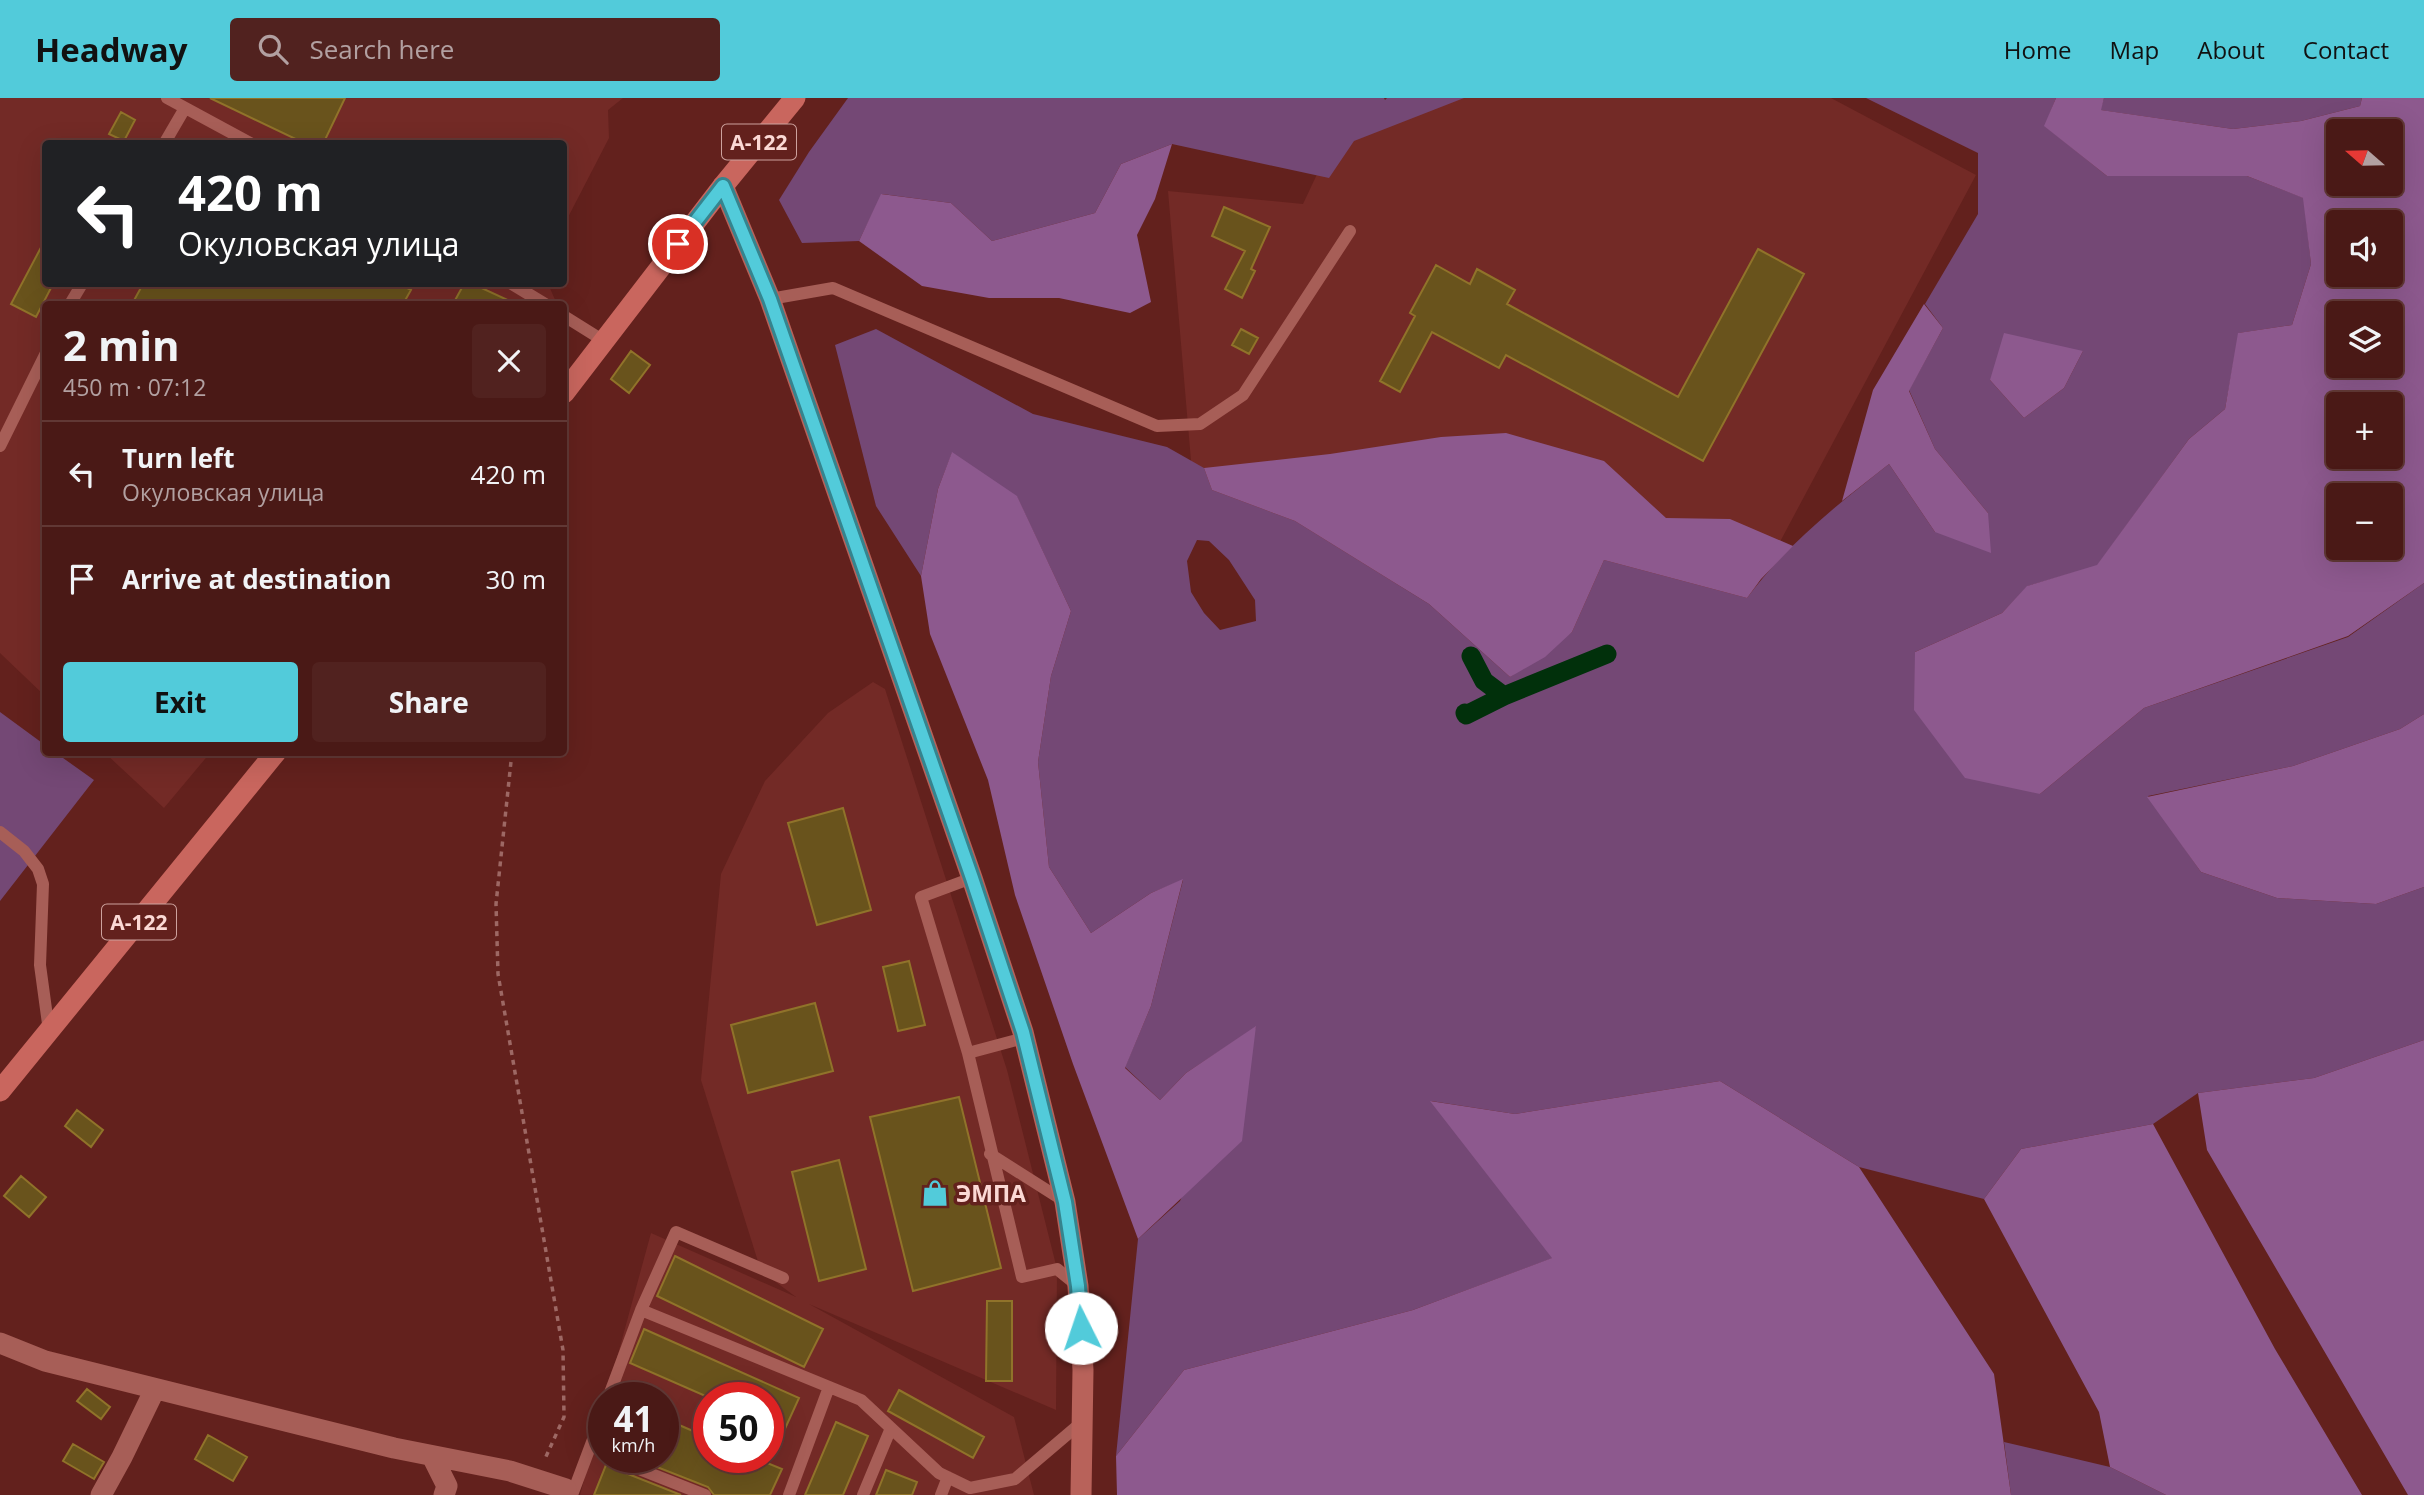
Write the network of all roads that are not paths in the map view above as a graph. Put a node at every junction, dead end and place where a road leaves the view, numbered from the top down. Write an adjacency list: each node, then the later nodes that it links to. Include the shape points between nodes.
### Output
1 (167, 98): 3 (lane)
2 (795, 98): 6 (main road, А-122)
3 (185, 108): 4 (lane); 5 (lane)
4 (166, 140)
5 (245, 140)
6 (723, 186): 9 (main road); 12 (main road, А-122)
7 (1350, 230): 9 (lane, via 1243,395 1200,424 1157,426 833,288)
8 (517, 287): 10 (lane)
9 (770, 299): 18 (main road)
10 (540, 301)
11 (567, 318): 12 (lane)
12 (604, 341): 14 (main road, А-122)
13 (42, 361): 15 (lane)
14 (567, 389)
15 (0, 446)
16 (273, 756): 19 (main road, А-122)
17 (0, 832): 19 (lane, via 24,851 43,884 40,965)
18 (972, 878): 20 (main road); 21 (lane, via 921,897)
19 (49, 1032): 22 (main road, А-122)
20 (1024, 1038): 21 (lane); 24 (main road)
21 (968, 1053): 23 (lane)
22 (0, 1091)
23 (990, 1154): 24 (lane); 26 (lane, via 1022,1277 1057,1269)
24 (1065, 1202): 26 (main road)
25 (783, 1279): 27 (lane, via 676,1232)
26 (1078, 1286): 32 (main road)
27 (641, 1310): 29 (lane); 30 (lane)
28 (0, 1343): 31 (street, via 45,1361)
29 (614, 1382)
30 (829, 1387): 33 (lane, via 861,1400); 43 (lane)
31 (155, 1389): 35 (street); 40 (street)
32 (1082, 1422): 38 (lane, via 1015,1479); 46 (main road)
33 (891, 1428): 37 (lane); 44 (lane)
34 (588, 1452): 39 (lane)
35 (432, 1456): 39 (street, via 510,1471); 41 (street, via 447,1486)
36 (649, 1473): 42 (lane)
37 (948, 1477): 38 (lane, via 970,1488); 45 (lane)
38 (996, 1489)
39 (571, 1494)
40 (101, 1495)
41 (444, 1495)
42 (705, 1495)
43 (789, 1495)
44 (863, 1495)
45 (941, 1495)
46 (1080, 1495)

